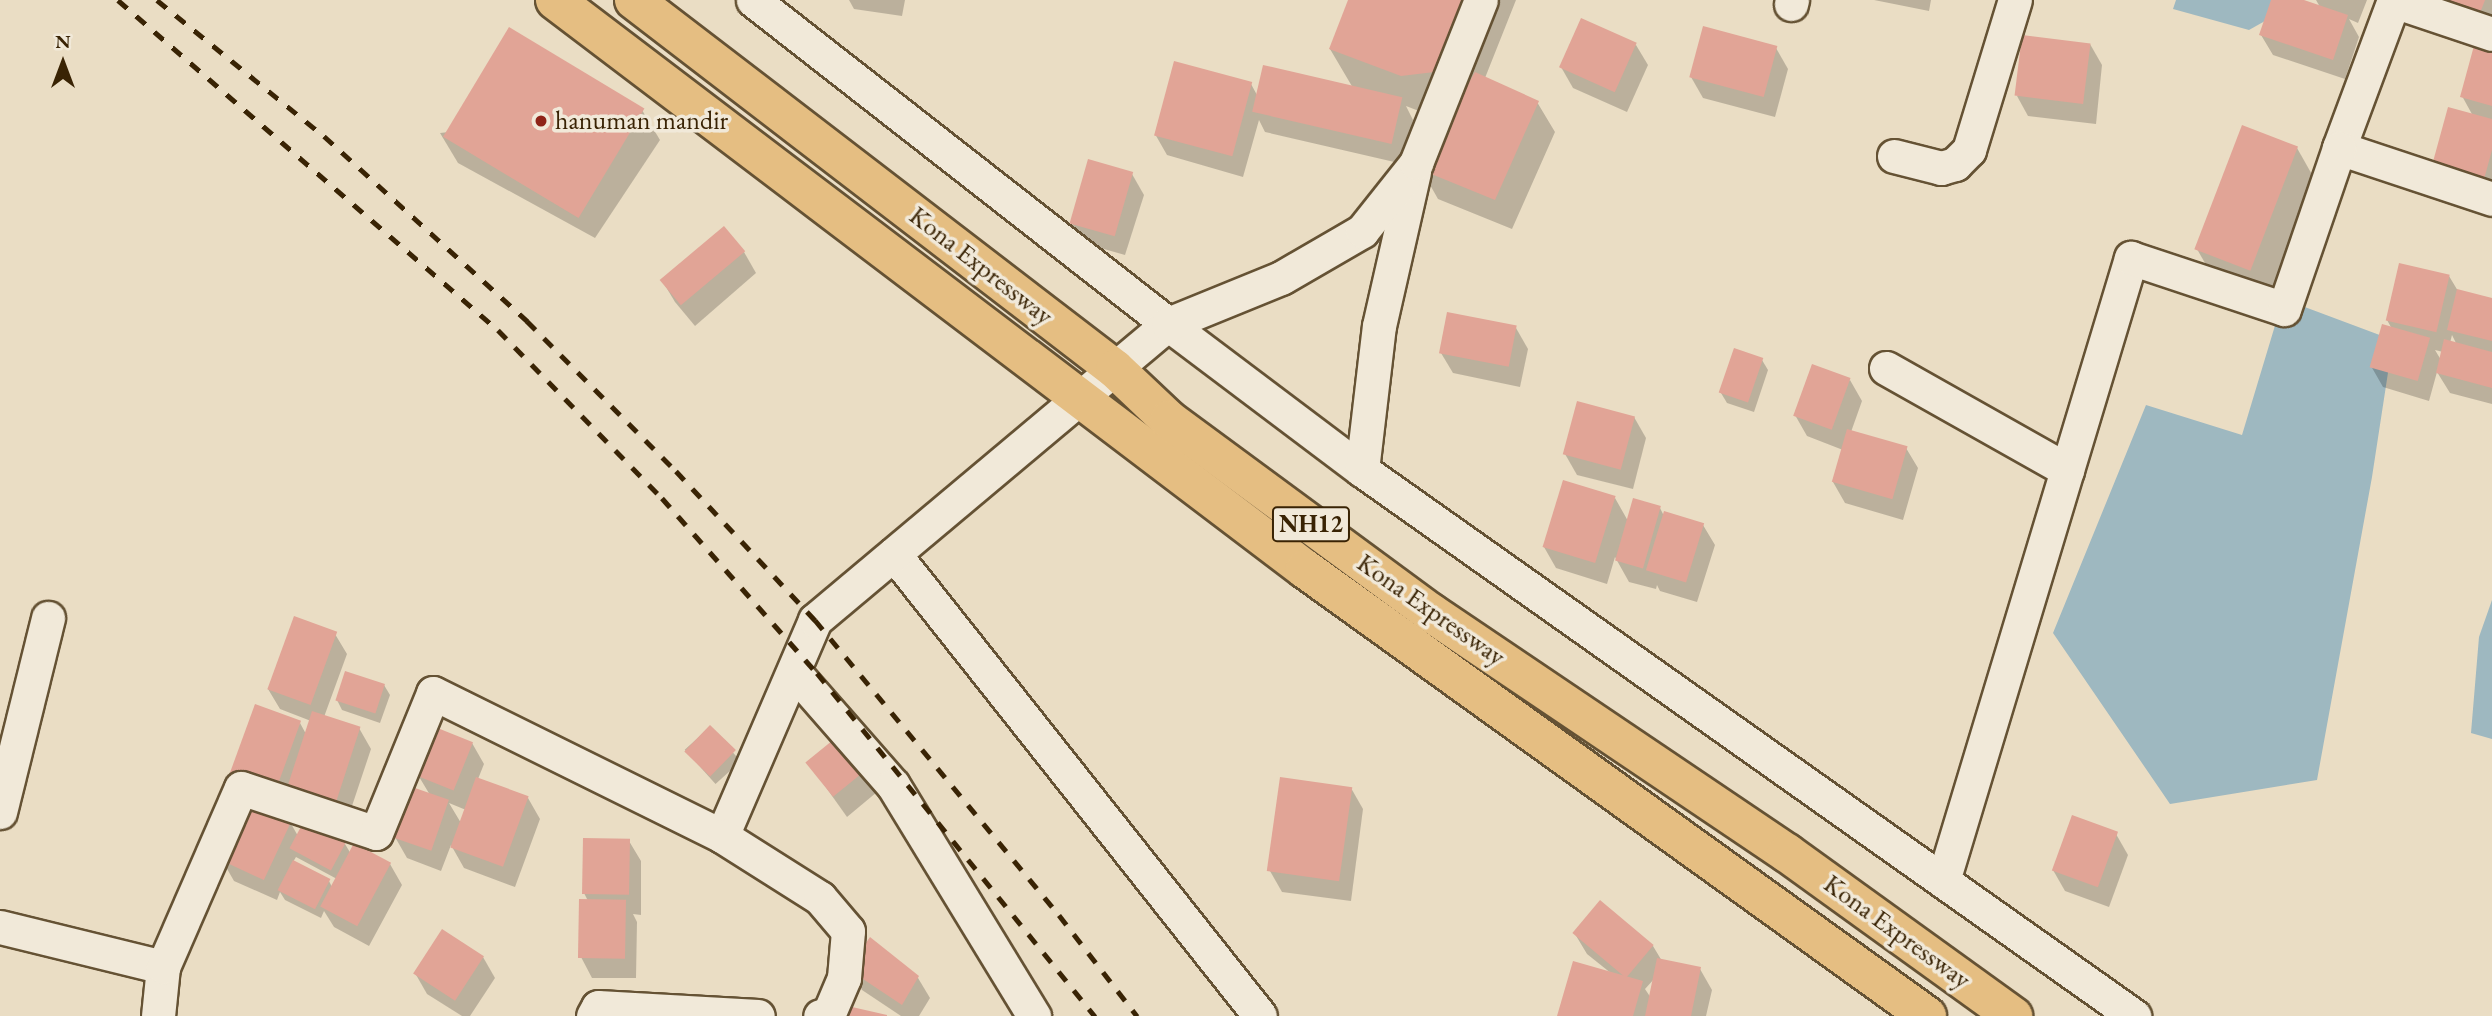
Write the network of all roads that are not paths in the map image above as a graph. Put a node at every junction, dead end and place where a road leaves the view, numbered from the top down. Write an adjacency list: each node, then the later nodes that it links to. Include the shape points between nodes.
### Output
1 (555, 0): 15 (highway, Kona Expressway / NH12)
2 (634, 0): 14 (highway, Kona Expressway / NH12)
3 (753, 0): 12 (street)
4 (1481, 0): 10 (street)
5 (2015, 0): 9 (street, via 1969,150 1955,164 1941,168)
6 (2394, 1): 7 (street); 8 (street)
7 (2492, 34)
8 (2339, 148): 11 (street); 17 (street, via 2284,309 2131,258)
9 (1894, 156)
10 (1416, 163): 12 (street, via 1363,231 1281,278); 16 (street, via 1379,326)
11 (2492, 198)
12 (1168, 324): 14 (street); 16 (street)
13 (1886, 368): 17 (street)
14 (1115, 369): 15 (street); 33 (highway, Kona Expressway / NH12, via 1169,420 1431,612 1787,853)
15 (1078, 399): 18 (street); 32 (highway, Kona Expressway / NH12, via 1305,569)
16 (1363, 470): 23 (street)
17 (2067, 470): 23 (street)
18 (894, 554): 20 (street, via 815,620); 31 (street)
19 (48, 618): 21 (street)
20 (794, 672): 22 (street); 30 (street, via 893,785)
21 (0, 812)
22 (722, 836): 25 (street, via 433,693 376,833 242,788); 29 (street, via 820,898 848,931 844,978 829,1014)
23 (1943, 881): 34 (street)
24 (0, 927): 25 (street)
25 (163, 967): 26 (street)
26 (158, 1016)
27 (593, 1016): 28 (street, via 598,1007)
28 (758, 1016)
29 (820, 1016)
30 (1034, 1016)
31 (1260, 1016)
32 (1927, 1016)
33 (2013, 1016)
34 (2133, 1016)

